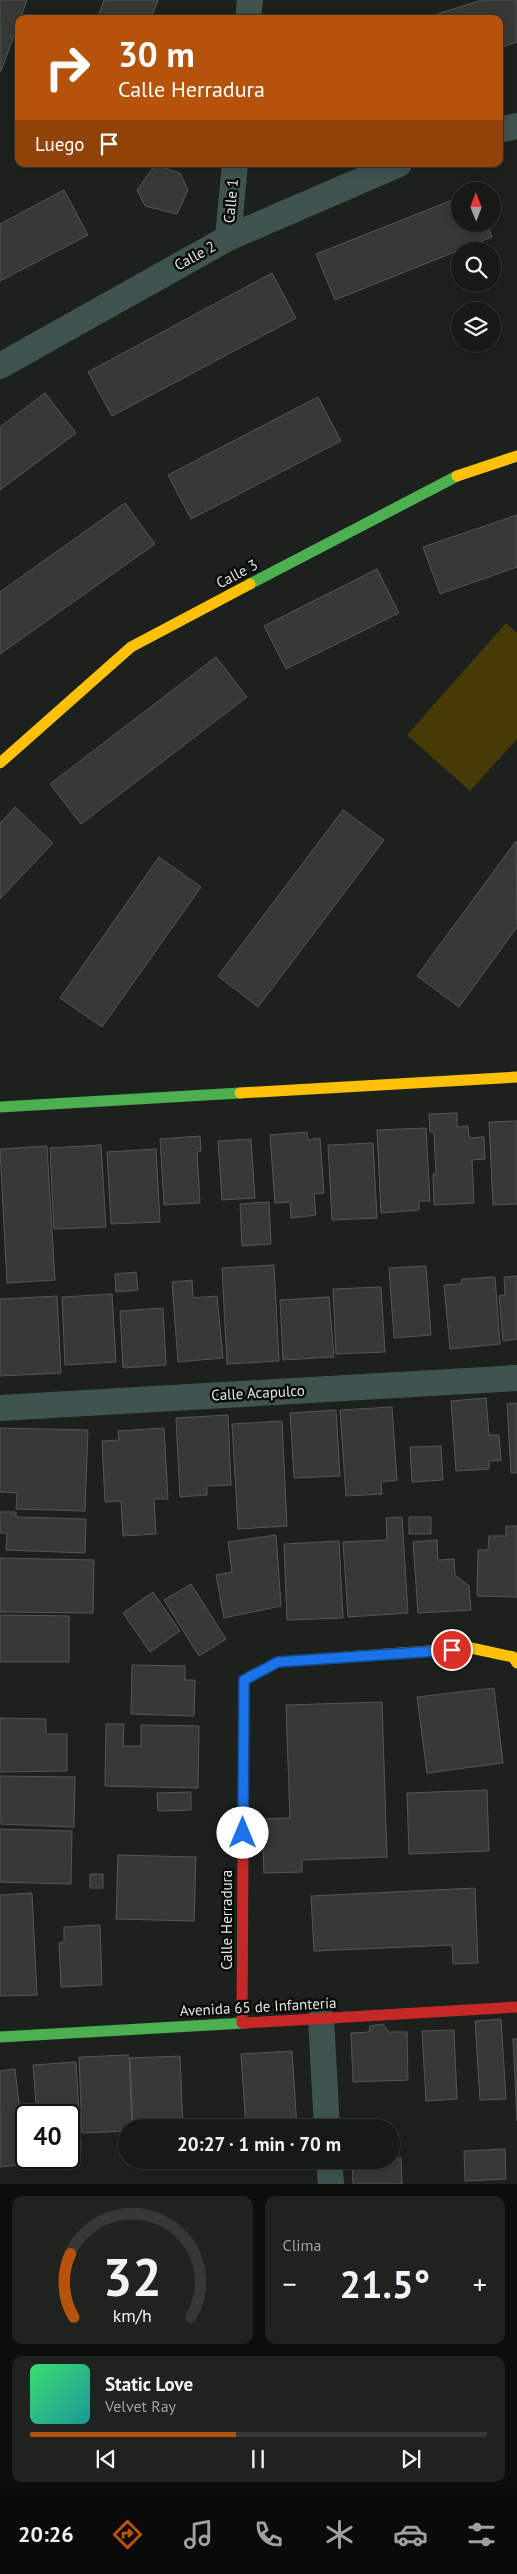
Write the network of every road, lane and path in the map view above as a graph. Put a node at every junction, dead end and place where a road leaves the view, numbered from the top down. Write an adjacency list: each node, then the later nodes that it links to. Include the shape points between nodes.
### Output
1 (250, 0): 2 (street)
2 (248, 15)
3 (517, 126): 4 (street)
4 (503, 129)
5 (235, 167): 7 (street, Calle 1)
6 (392, 167): 7 (street, Calle 2)
7 (228, 238): 8 (street, Calle 2)
8 (0, 366)
9 (517, 456): 10 (street, Calle 3, via 448,480 131,647)
10 (0, 763)
11 (517, 1078): 12 (street)
12 (0, 1107)
13 (517, 1378): 14 (street, Calle Acapulco)
14 (0, 1408)
15 (517, 1663): 18 (street, Calle Herradura, via 513,1657 471,1648 278,1662 244,1680)
16 (517, 2007): 17 (street, Avenida 65 de Infantería)
17 (321, 2018): 18 (street, Avenida 65 de Infantería); 20 (street)
18 (242, 2023): 19 (street, Avenida 65 de Infantería)
19 (0, 2037)
20 (327, 2119)
21 (330, 2169): 22 (street)
22 (331, 2184)

